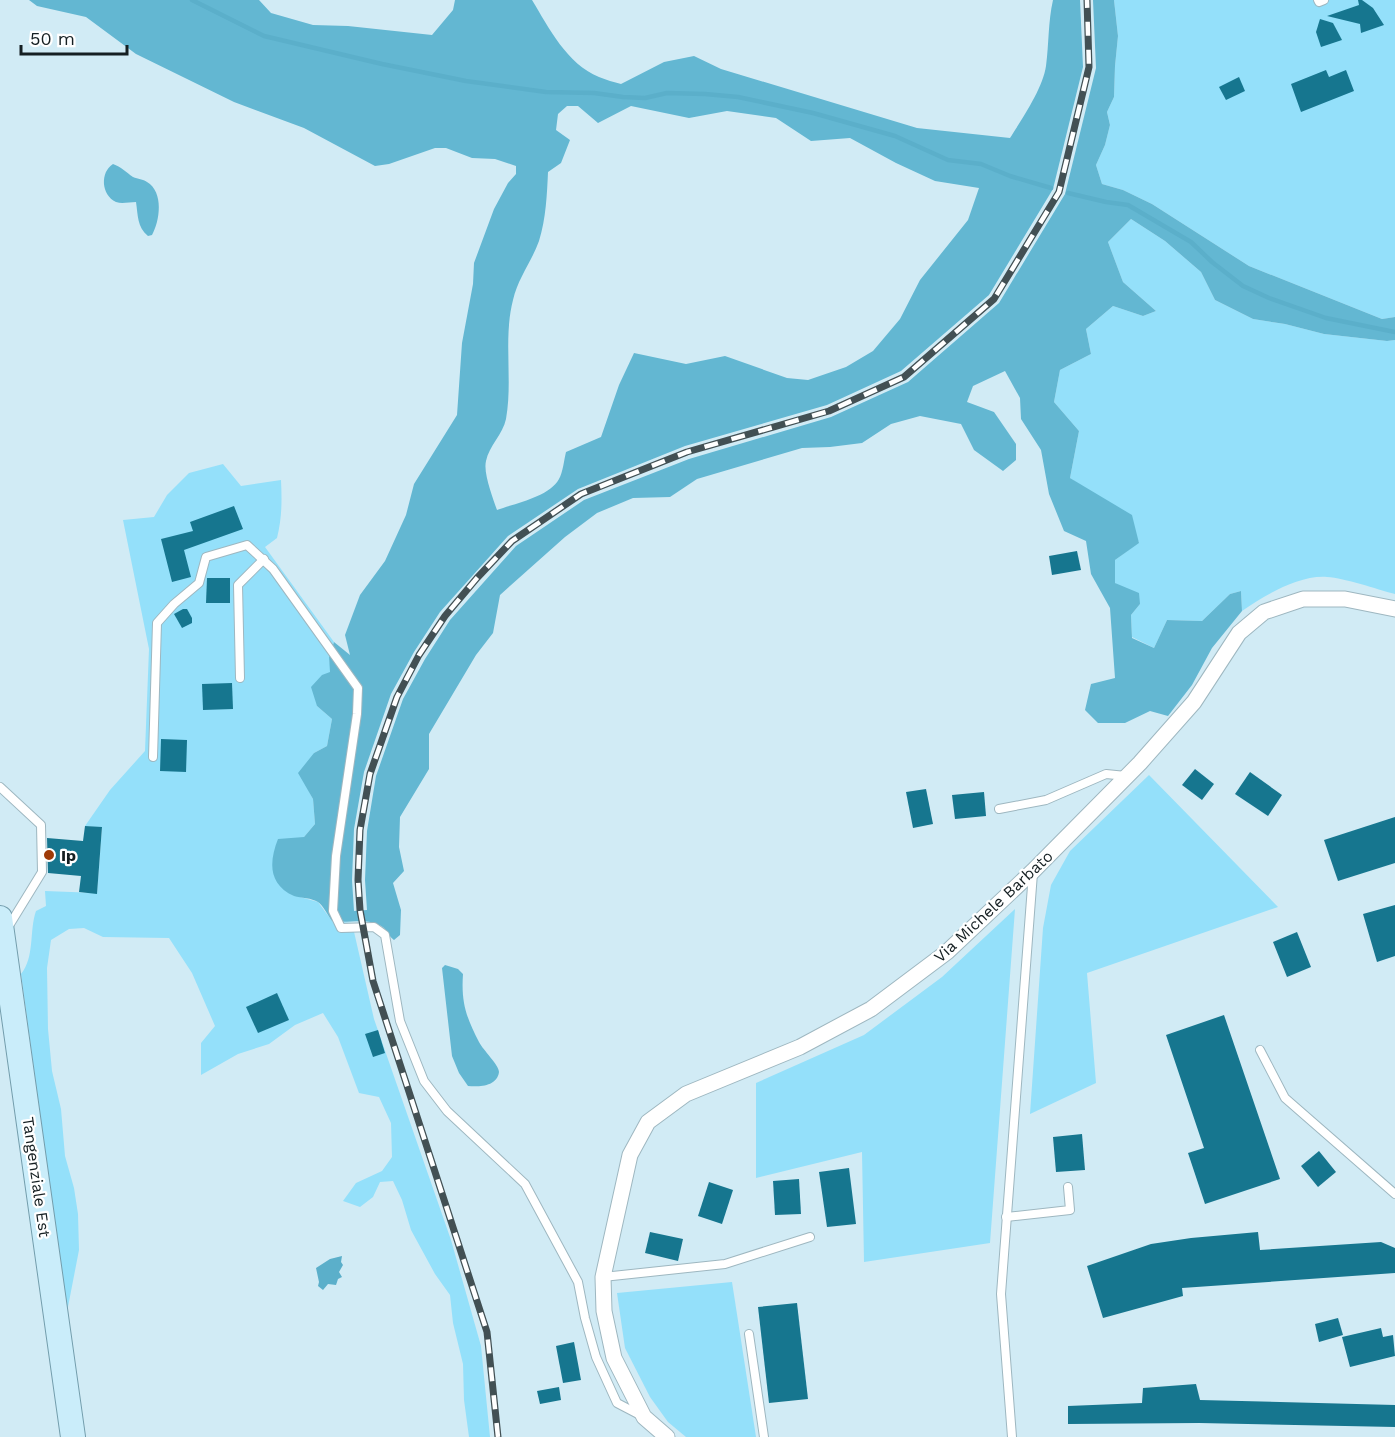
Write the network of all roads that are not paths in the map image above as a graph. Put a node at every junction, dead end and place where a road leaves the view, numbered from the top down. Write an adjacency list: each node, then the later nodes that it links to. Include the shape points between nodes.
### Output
1 (1318, 0): 2 (lane)
2 (1324, 0)
3 (264, 559): 5 (lane, via 238,585); 6 (lane, via 247,545 206,557 199,583 157,623); 19 (lane, via 358,688 336,856 333,911 341,928 374,927 385,935 399,1022 424,1081 447,1111 525,1184 578,1282 596,1357 617,1403)
4 (1395, 609): 7 (street, Via Michele Barbato, via 1345,599 1303,599 1264,612 1239,633 1194,702)
5 (240, 678)
6 (153, 757)
7 (1128, 776): 9 (lane, via 1106,774 1046,800); 10 (street, Via Michele Barbato)
8 (0, 787): 11 (lane, via 41,825 42,872)
9 (999, 809)
10 (1033, 871): 15 (lane); 17 (street, Via Michele Barbato, via 947,952 871,1009 800,1047 687,1095 648,1122 630,1155)
11 (1, 927): 20 (main road, Tangenziale Est)
12 (1260, 1050): 14 (lane, via 1285,1098)
13 (1068, 1187): 15 (lane, via 1070,1210)
14 (1395, 1194)
15 (1006, 1217): 23 (lane, via 1001,1294)
16 (810, 1237): 17 (lane, via 725,1264)
17 (603, 1277): 19 (street, Via Michele Barbato, via 604,1311 614,1358)
18 (749, 1334): 22 (lane)
19 (645, 1417): 21 (street, Via Michele Barbato)
20 (73, 1437)
21 (667, 1437)
22 (764, 1437)
23 (1012, 1437)

